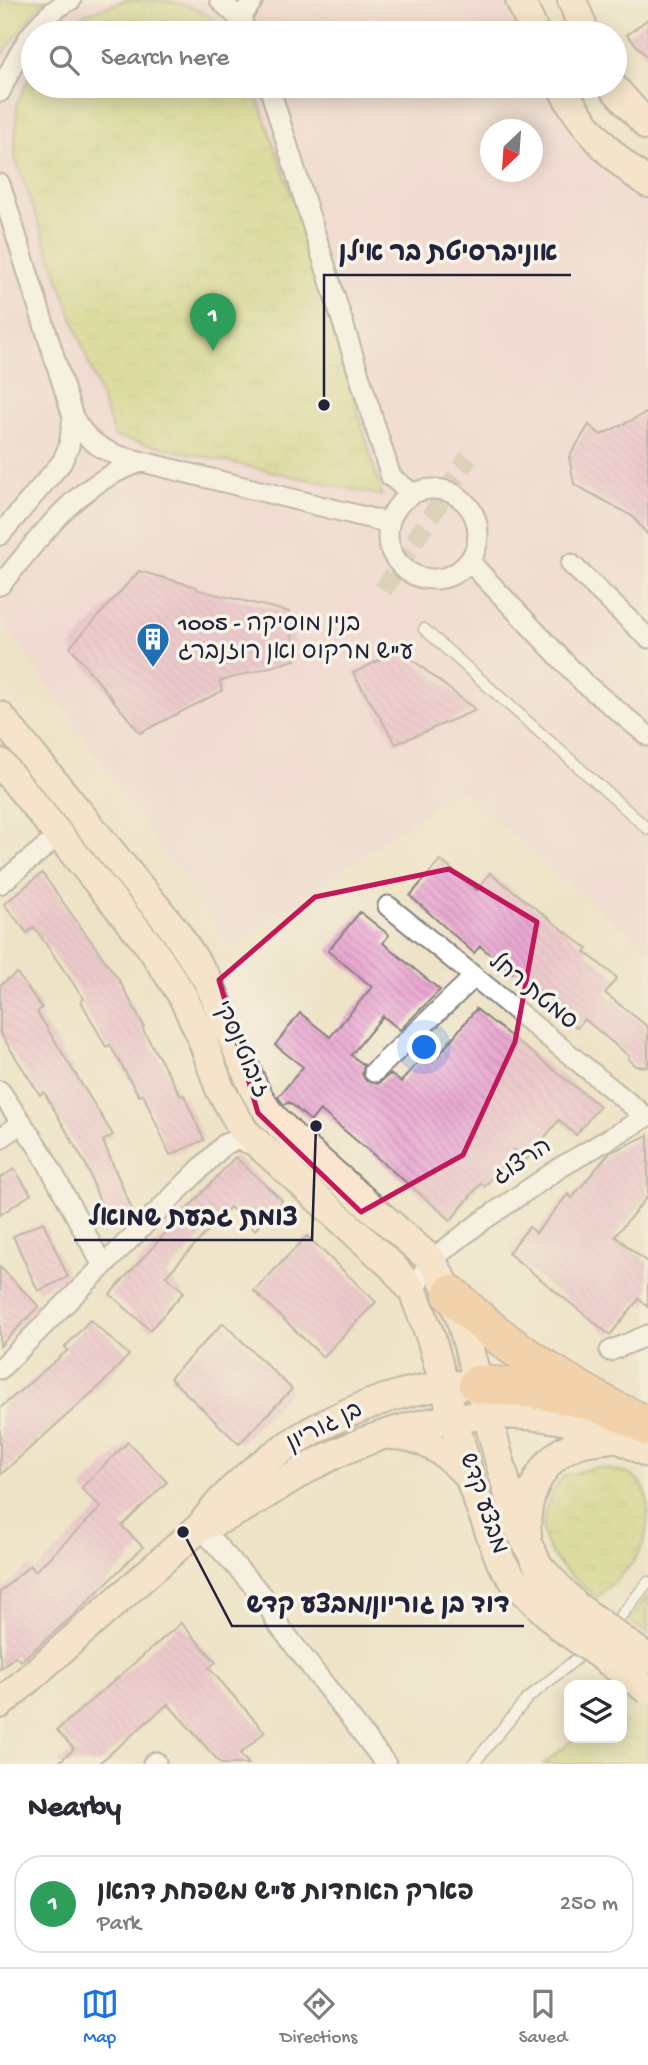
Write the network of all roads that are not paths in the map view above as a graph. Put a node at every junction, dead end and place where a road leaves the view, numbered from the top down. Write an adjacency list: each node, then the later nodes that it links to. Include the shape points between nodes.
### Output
1 (71, 0): 6 (street, via 54,8)
2 (220, 0): 7 (street)
3 (253, 0): 8 (street)
4 (520, 0): 9 (street)
5 (572, 0): 10 (street)
6 (43, 21)
7 (239, 21)
8 (246, 21)
9 (530, 21)
10 (580, 21)
11 (21, 48): 12 (street)
12 (0, 92)
13 (273, 98): 21 (street, via 391,477)
14 (569, 98): 17 (street, via 611,153)
15 (623, 98): 16 (street)
16 (648, 126)
17 (648, 183)
18 (0, 184): 19 (street)
19 (73, 417): 20 (street, via 84,436 100,449); 23 (street, via 62,462)
20 (141, 463): 22 (street); 26 (street, via 115,471 78,495)
21 (412, 493): 22 (street); 24 (street, via 442,489 468,505 479,533)
22 (389, 523): 24 (street, via 395,558 414,574 438,579)
23 (0, 535)
24 (470, 561): 30 (street, via 584,683)
25 (571, 564): 28 (street)
26 (0, 585)
27 (424, 629): 32 (lane)
28 (648, 638)
29 (0, 716): 43 (street, ז'בוטינסקי, via 174,929 208,981 268,1112)
30 (648, 736)
31 (0, 763): 42 (street, ז'בוטינסקי, via 150,946 182,995 232,1114)
32 (648, 829)
33 (45, 846): 34 (street)
34 (0, 884)
35 (388, 906): 36 (street, סמטת רחל)
36 (474, 977): 37 (street); 39 (street, סמטת רחל)
37 (374, 1072)
38 (0, 1091): 40 (street)
39 (647, 1116): 43 (street, הרצוג, via 561,1167)
40 (22, 1122): 41 (street); 44 (street)
41 (0, 1139)
42 (261, 1148): 44 (street, via 237,1140 225,1144); 45 (street, ז'בוטינסקי, via 394,1267)
43 (431, 1260): 45 (street); 46 (street, ז'בוטינסקי)
44 (103, 1266): 50 (street)
45 (413, 1291): 48 (street, ז'בוטינסקי)
46 (451, 1294): 52 (street, ז'בוטינסקי); 54 (highway, via 544,1370)
47 (648, 1335): 49 (street)
48 (431, 1338): 51 (street); 52 (street, ז'בוטינסקי)
49 (610, 1351)
50 (0, 1369)
51 (413, 1392): 52 (street, בן גוריון); 58 (street, בן גוריון, via 351,1413 270,1456 219,1500)
52 (470, 1396): 53 (street, בן גוריון); 54 (highway, via 558,1393); 59 (street, מבצע קדש)
53 (453, 1419): 55 (street, בן גוריון); 57 (street, מבצע קדש)
54 (628, 1425): 56 (street); 59 (street, via 576,1444 545,1468 527,1507)
55 (375, 1436): 57 (street, via 396,1434 439,1449); 58 (street, בן גוריון, via 320,1461 233,1516)
56 (648, 1453)
57 (471, 1479): 61 (street, מבצע קדש, via 487,1531 515,1582)
58 (200, 1527): 64 (street, בן גוריון); 65 (street, via 264,1597 277,1623)
59 (529, 1549): 61 (street, מבצע קדש)
60 (648, 1582): 66 (lane, via 611,1628 527,1699)
61 (569, 1617): 62 (street, מבצע קדש, bridge); 63 (street, מבצע קדש, bridge)
62 (648, 1659)
63 (648, 1690)
64 (0, 1704)
65 (386, 1764)
66 (473, 1764)

